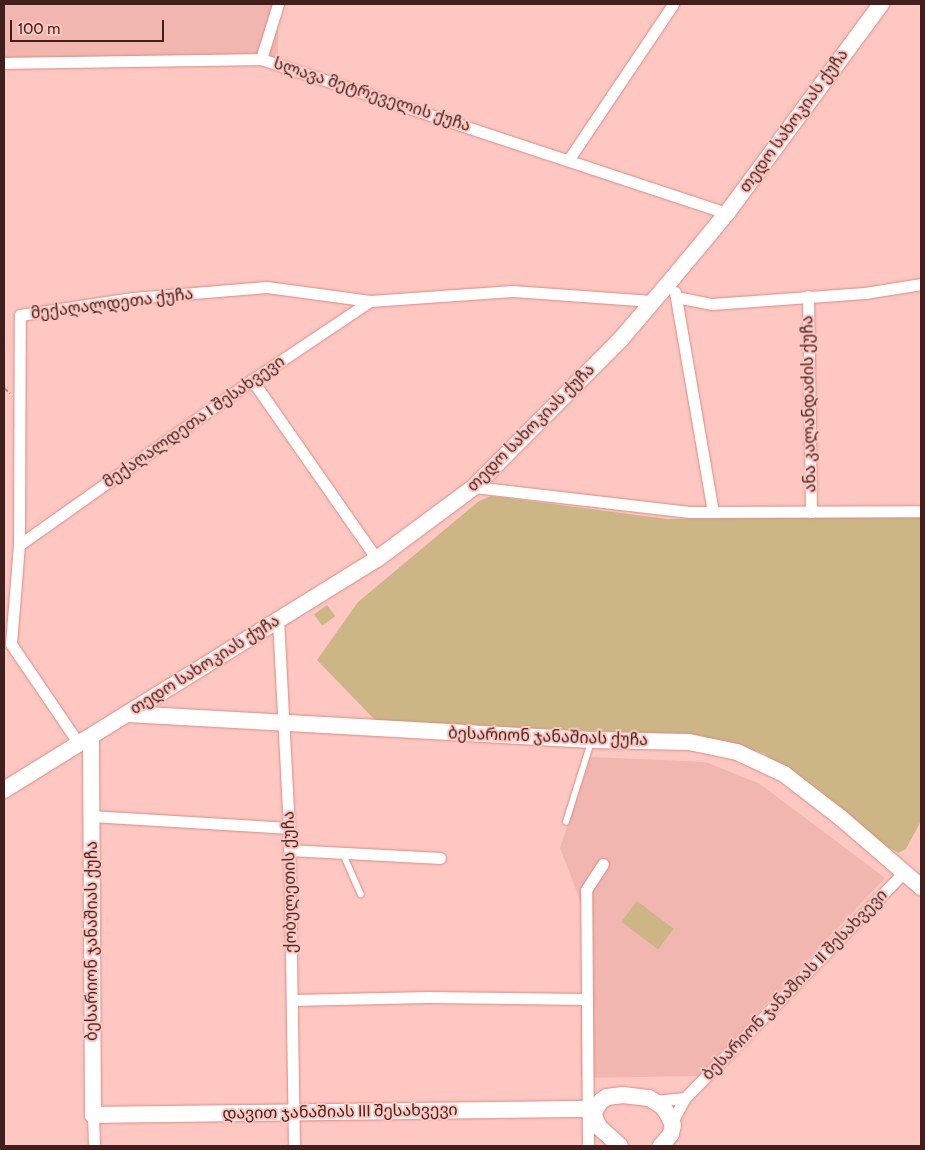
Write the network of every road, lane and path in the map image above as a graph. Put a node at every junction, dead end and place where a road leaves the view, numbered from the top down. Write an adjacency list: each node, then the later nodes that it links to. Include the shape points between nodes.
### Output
1 (278, 4): 4 (street)
2 (673, 4): 6 (street)
3 (881, 4): 7 (street, თედო სახოკიას ქუჩა)
4 (261, 59): 5 (street, სლავა მეტრეველის ქუჩა); 6 (street, სლავა მეტრეველის ქუჩა)
5 (4, 63)
6 (569, 159): 7 (street, სლავა მეტრეველის ქუჩა)
7 (727, 213): 8 (street, თედო სახოკიას ქუჩა)
8 (673, 278): 11 (street); 13 (street, თედო სახოკიას ქუჩა)
9 (921, 284): 10 (street, via 865,293)
10 (808, 296): 11 (street, via 712,304); 18 (street, ანა კალანდაძის ქუჩა)
11 (676, 297): 17 (street)
12 (370, 301): 13 (street, მექაღალდეთა ქუჩა, via 512,291); 14 (street, მექაღალდეთა I შესახვევი); 19 (street, მექაღალდეთა ქუჩა, via 267,287 133,298 20,315)
13 (652, 301): 15 (street, თედო სახოკიას ქუჩა, via 621,339)
14 (252, 380): 19 (street, მექაღალდეთა I შესახვევი); 20 (street)
15 (474, 487): 17 (street); 20 (street, თედო სახოკიას ქუჩა)
16 (921, 511): 18 (street)
17 (713, 512): 18 (street)
18 (811, 512)
19 (19, 545): 24 (street, მექაღალდეთა ქუჩა, via 11,644)
20 (376, 559): 21 (street, თედო სახოკიას ქუჩა)
21 (278, 619): 22 (street, თედო სახოკიას ქუჩა); 23 (street, ქობულეთის ქუჩა)
22 (128, 714): 23 (street, ბესარიონ ჯანაშიას ქუჩა); 24 (street, თედო სახოკიას ქუჩა)
23 (285, 724): 25 (street, ბესარიონ ჯანაშიას ქუჩა); 29 (street, ქობულეთის ქუჩა)
24 (85, 740): 26 (street, თედო სახოკიას ქუჩა); 27 (street, ბესარიონ ჯანაშიას ქუჩა)
25 (591, 740): 28 (lane); 34 (street, ბესარიონ ჯანაშიას ქუჩა, via 689,742 738,752 784,774)
26 (4, 790)
27 (92, 816): 29 (street); 44 (street, ბესარიონ ჯანაშიას ქუჩა)
28 (566, 822)
29 (289, 828): 30 (street, ქობულეთის ქუჩა)
30 (289, 850): 31 (street); 38 (street, ქობულეთის ქუჩა)
31 (343, 853): 32 (street); 36 (lane)
32 (440, 858)
33 (604, 864): 37 (street, via 586,890)
34 (904, 872): 35 (street, ბესარიონ ჯანაშიას ქუჩა); 40 (street, ბესარიონ ჯანაშიას II შესახვევი)
35 (921, 887)
36 (361, 894)
37 (586, 999): 38 (street, via 428,997); 42 (street)
38 (292, 1000): 43 (street, ქობულეთის ქუჩა)
39 (607, 1097): 41 (street, via 635,1096); 42 (street); 46 (street, via 595,1110)
40 (685, 1098): 41 (street); 45 (street, ბესარიონ ჯანაშიას II შესახვევი)
41 (655, 1101): 45 (street, via 662,1106)
42 (587, 1109): 43 (street, დავით ჯანაშიას III შესახვევი); 46 (street); 49 (street)
43 (293, 1113): 44 (street, დავით ჯანაშიას III შესახვევი); 48 (street, ქობულეთის ქუჩა)
44 (93, 1115): 47 (street, ბესარიონ ჯანაშიას ქუჩა)
45 (672, 1124): 51 (street, via 671,1134); 52 (street)
46 (599, 1127): 50 (street)
47 (94, 1146)
48 (294, 1146)
49 (588, 1146)
50 (620, 1146)
51 (661, 1146)
52 (676, 1146)

